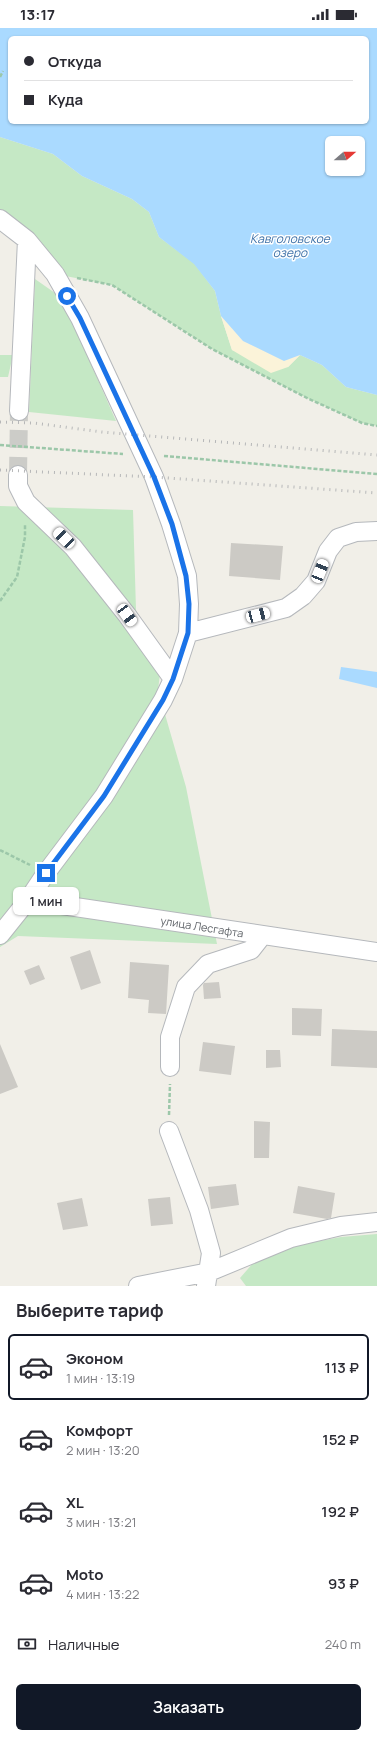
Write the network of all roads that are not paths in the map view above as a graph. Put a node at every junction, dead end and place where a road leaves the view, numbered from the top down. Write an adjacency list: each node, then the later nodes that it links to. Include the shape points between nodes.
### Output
1 (0, 220): 2 (street)
2 (27, 240): 3 (street); 6 (street, via 55,274 80,318 154,477 172,524 186,576 189,604)
3 (19, 411)
4 (18, 475): 7 (street, via 18,486 26,502 73,547)
5 (377, 531): 6 (street, via 356,532 338,538 328,551 316,581 286,608)
6 (188, 633): 7 (street)
7 (173, 679): 8 (street, via 163,700 104,796)
8 (28, 900): 9 (street); 10 (street, улица Лесгафта)
9 (0, 935)
10 (262, 936): 11 (street, улица Лесгафта); 12 (street, via 251,950 208,964 186,987 170,1037)
11 (377, 952)
12 (170, 1067)
13 (169, 1131): 15 (street, via 199,1210 211,1253)
14 (377, 1222): 15 (street, via 341,1226 290,1238)
15 (207, 1279): 16 (street)
16 (138, 1286)

